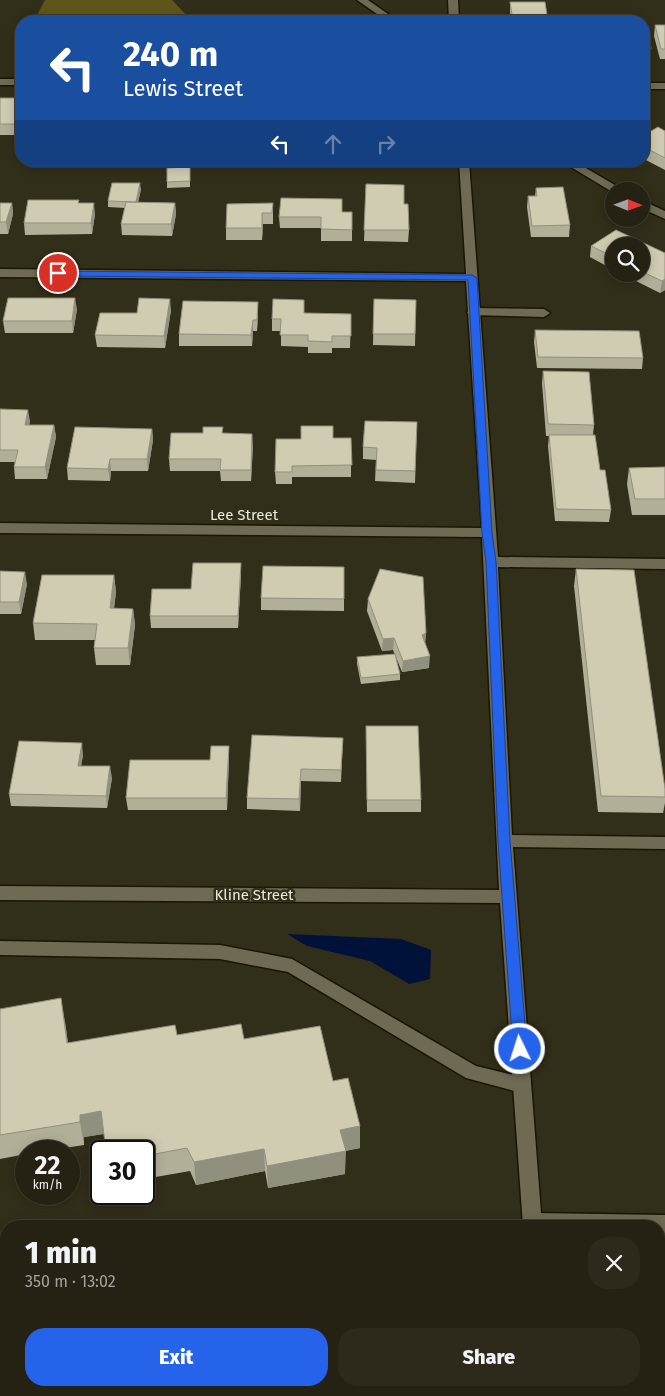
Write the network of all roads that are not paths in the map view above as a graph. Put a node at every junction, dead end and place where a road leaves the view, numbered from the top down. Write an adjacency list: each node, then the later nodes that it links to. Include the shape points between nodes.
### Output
1 (362, 0): 3 (street)
2 (453, 0): 4 (street)
3 (384, 15)
4 (454, 15)
5 (0, 82): 6 (street)
6 (15, 82)
7 (650, 86): 8 (street)
8 (665, 86)
9 (464, 167): 15 (street)
10 (577, 167): 11 (street)
11 (605, 183)
12 (650, 208): 13 (street)
13 (665, 216)
14 (0, 273): 15 (street)
15 (472, 278): 16 (street)
16 (473, 312): 17 (street); 19 (street)
17 (544, 313)
18 (0, 528): 19 (street, Lee Street)
19 (487, 533): 20 (street)
20 (491, 562): 21 (street); 22 (street)
21 (665, 564)
22 (504, 841): 23 (street); 25 (street)
23 (665, 843)
24 (0, 893): 25 (street, Kline Street)
25 (509, 897): 27 (street)
26 (0, 948): 27 (street, via 220,952 292,966 472,1073)
27 (522, 1085): 28 (street)
28 (533, 1220)

